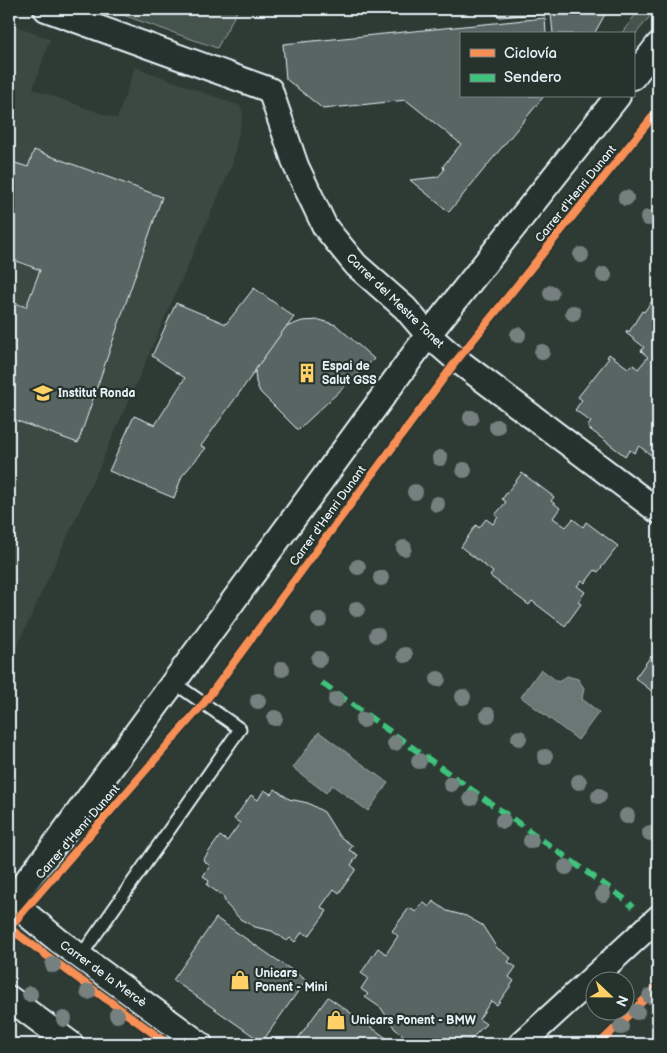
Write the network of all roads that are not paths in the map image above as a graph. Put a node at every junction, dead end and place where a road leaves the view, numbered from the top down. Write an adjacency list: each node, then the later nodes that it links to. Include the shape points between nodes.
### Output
1 (46, 9): 5 (street, Carrer del Mestre Tonet, via 270,90 296,166 325,227 356,265 405,308)
2 (658, 46): 3 (street)
3 (634, 76)
4 (616, 98): 5 (street, Carrer d'Henri Dunant)
5 (428, 335): 6 (street, Carrer del Mestre Tonet); 7 (street, Carrer d'Henri Dunant)
6 (658, 511)
7 (172, 682): 8 (street, Carrer d'Henri Dunant, via 50,851); 10 (lane, via 240,729)
8 (9, 901): 10 (street, Carrer de la Mercè)
9 (658, 918): 14 (street)
10 (80, 957): 13 (street, Carrer de la Mercè)
11 (9, 998): 12 (street)
12 (71, 1044)
13 (200, 1044)
14 (521, 1044)

